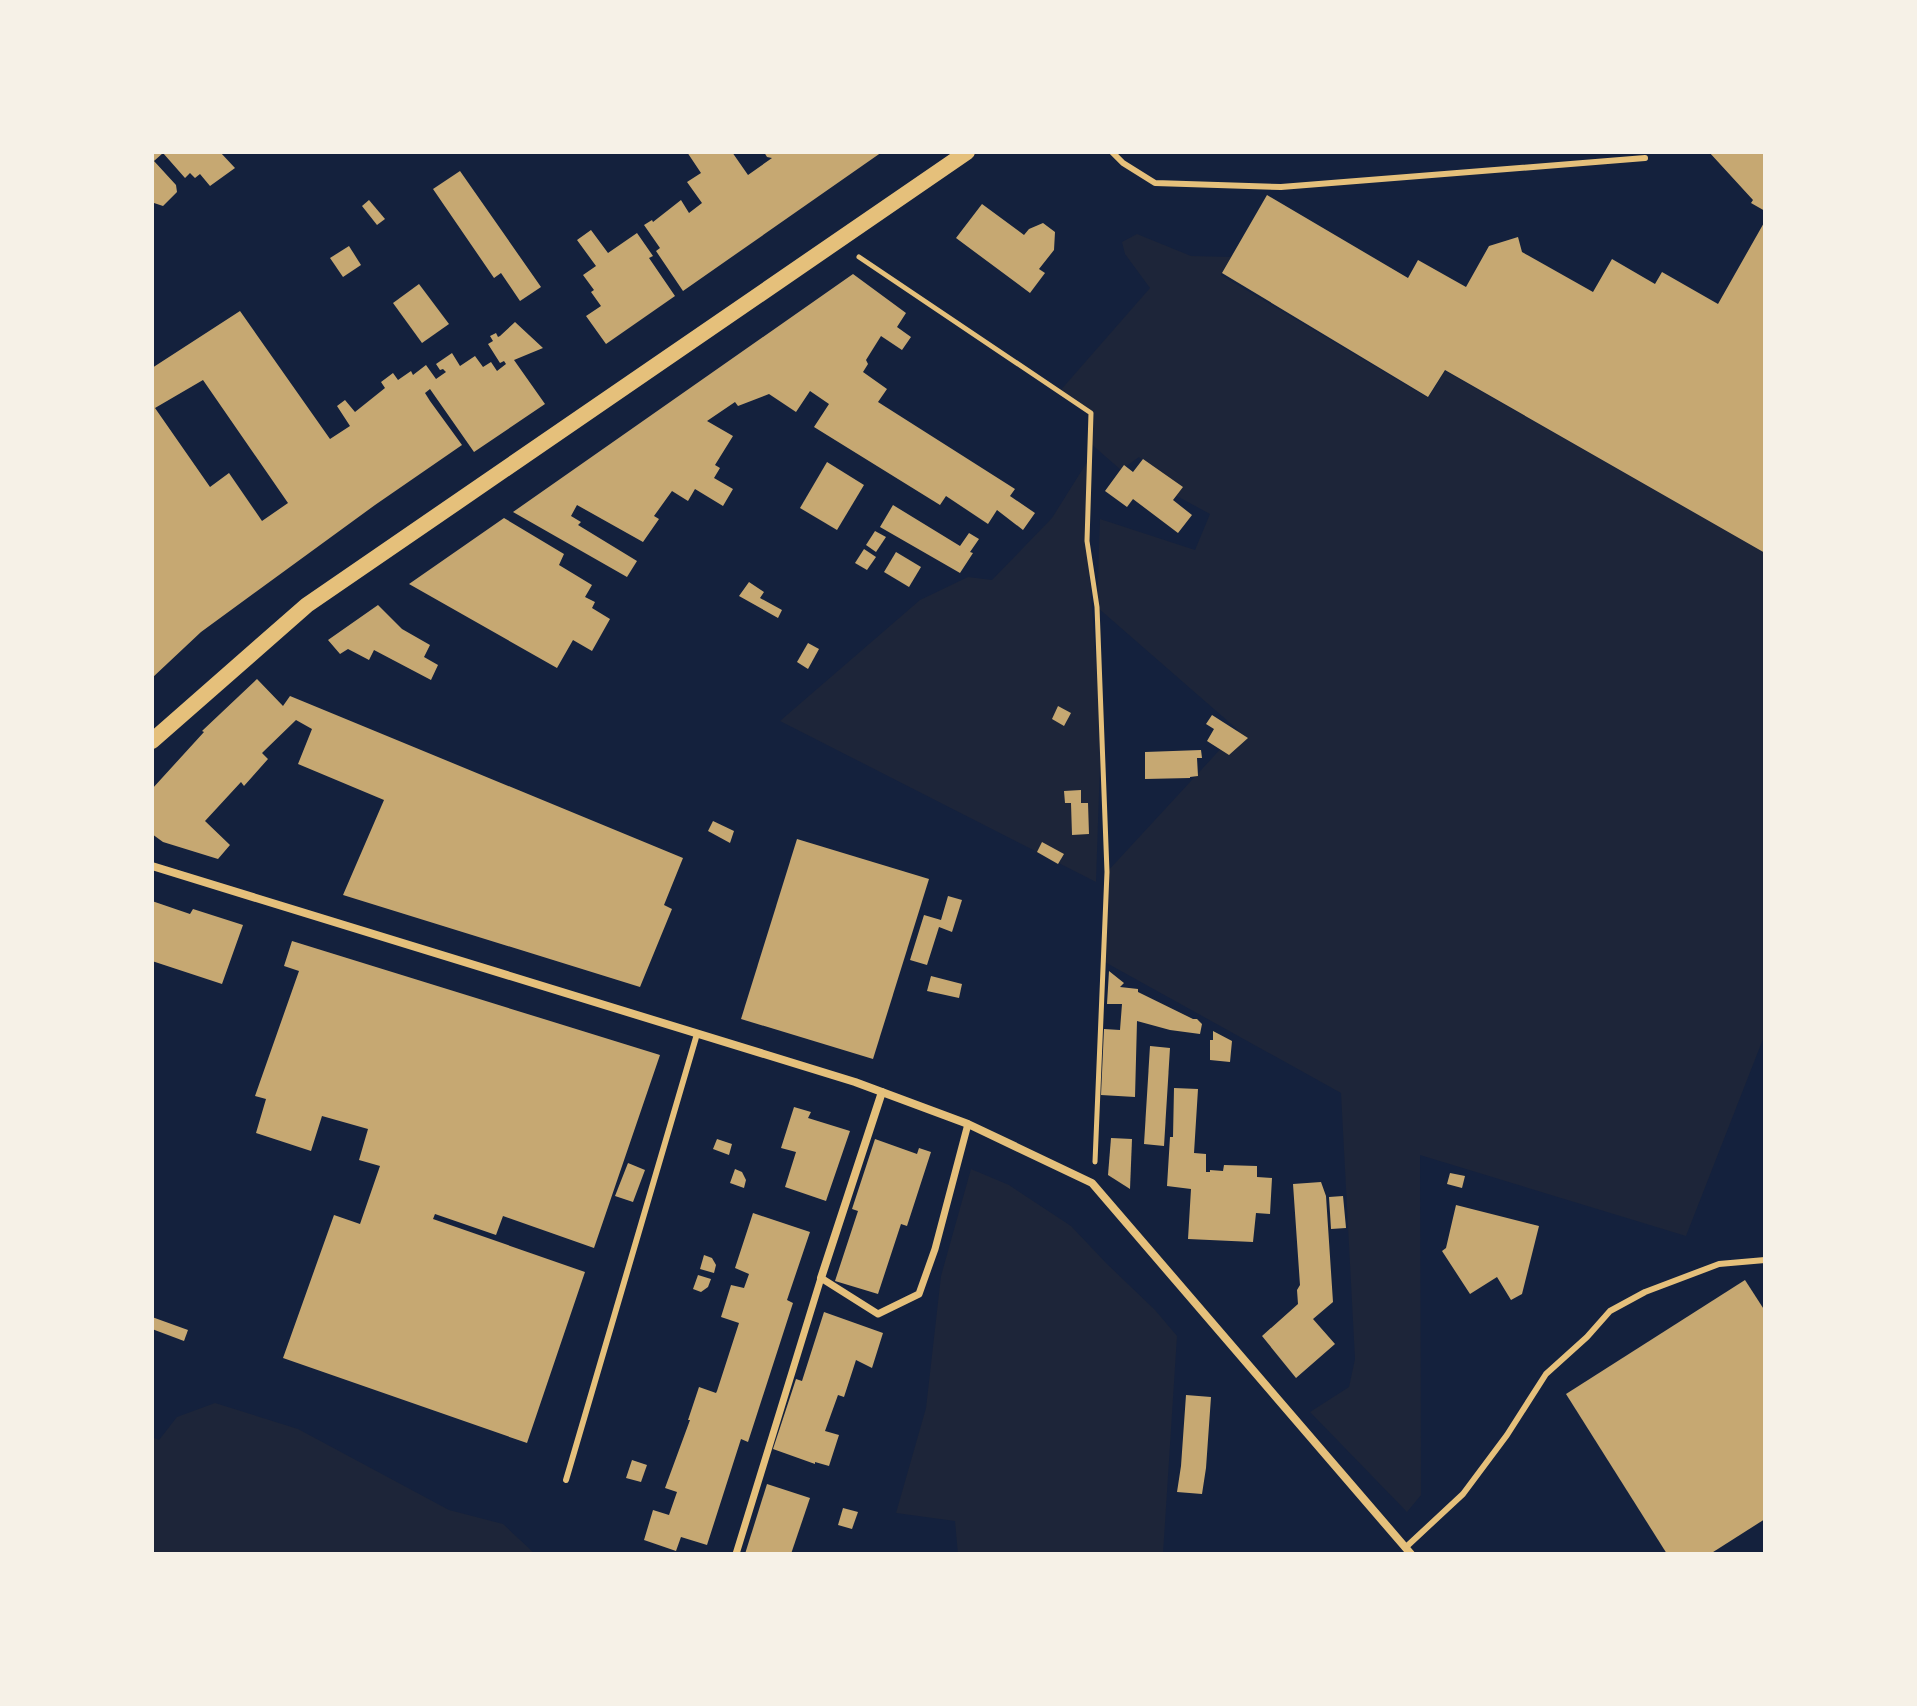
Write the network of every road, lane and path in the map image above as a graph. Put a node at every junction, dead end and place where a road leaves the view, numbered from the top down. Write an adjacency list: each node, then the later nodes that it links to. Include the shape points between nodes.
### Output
1 (967, 152): 4 (main road)
2 (1112, 152): 3 (lane, via 1155,183 1281,187)
3 (1645, 158)
4 (836, 242): 5 (main road, via 307,605); 10 (path, via 1091,413 1087,541 1097,607 1107,872)
5 (152, 741)
6 (152, 866): 7 (street)
7 (697, 1034): 8 (street); 13 (lane)
8 (882, 1092): 9 (street); 12 (street)
9 (968, 1124): 10 (street); 12 (street, via 919,1294 878,1314)
10 (1092, 1183): 14 (street)
11 (1765, 1260): 14 (lane, via 1719,1264 1610,1311 1546,1374 1463,1494)
12 (821, 1278): 15 (street)
13 (566, 1480)
14 (1408, 1551)
15 (736, 1554)

